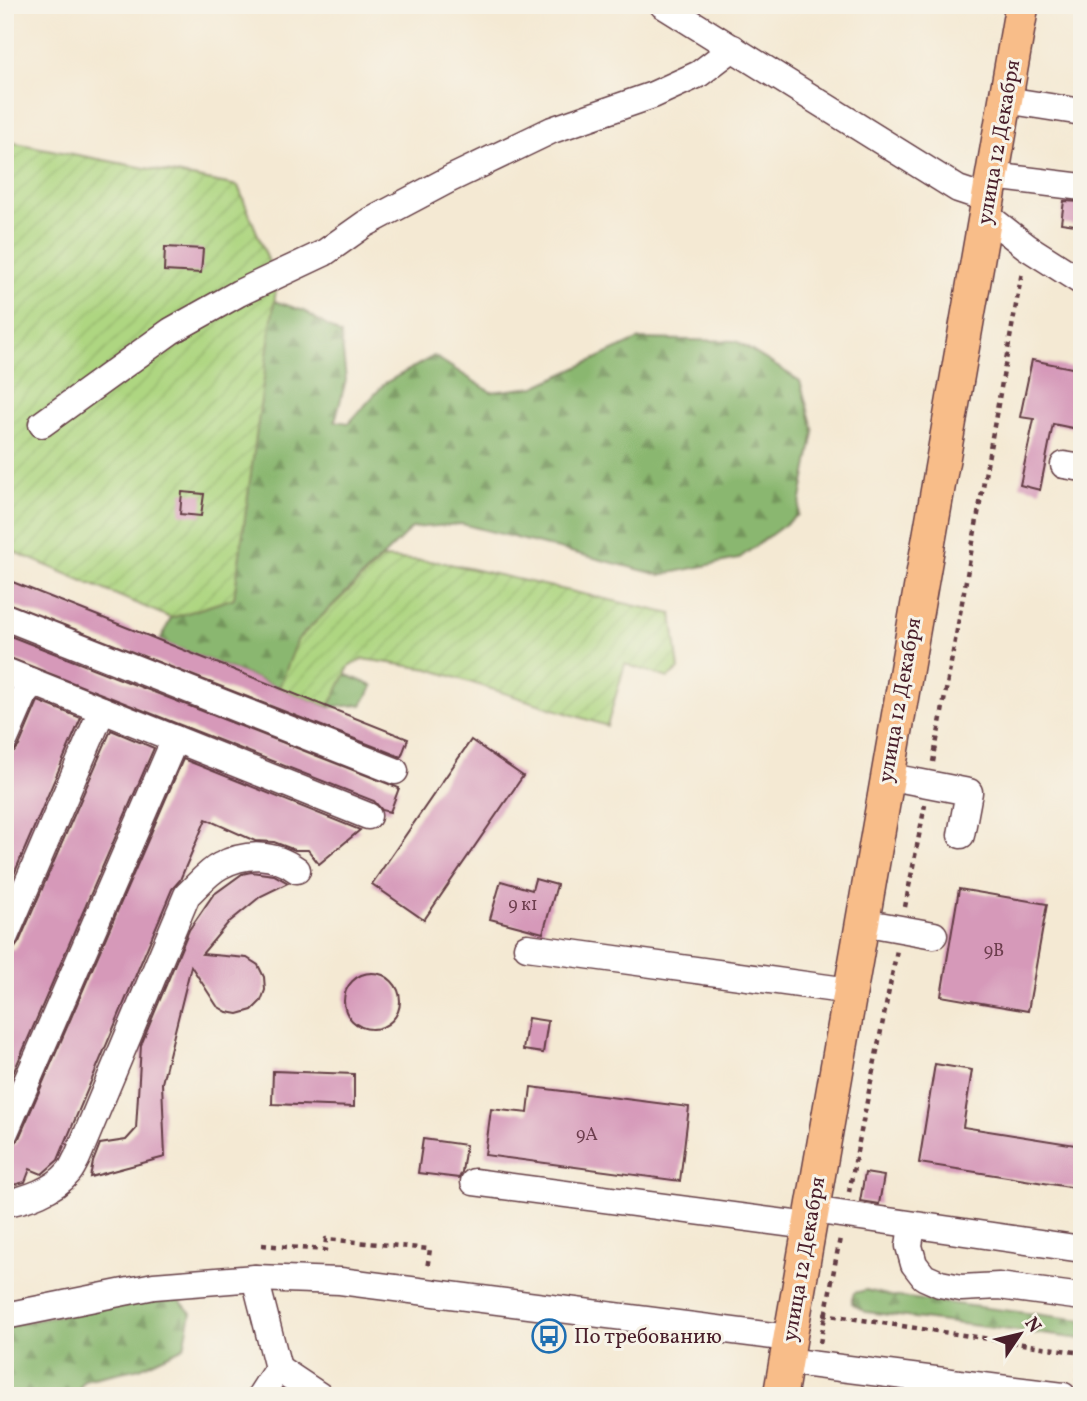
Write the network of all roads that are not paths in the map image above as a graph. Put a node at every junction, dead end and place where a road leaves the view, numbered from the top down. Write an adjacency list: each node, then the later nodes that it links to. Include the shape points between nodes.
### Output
1 (663, 5): 3 (street)
2 (1022, 5): 4 (main road, улица 12 Декабря)
3 (733, 48): 7 (street, via 958,189); 9 (street, via 699,74 552,130 450,179 324,253 239,293 171,331)
4 (1006, 100): 5 (street); 7 (main road, улица 12 Декабря)
5 (1082, 112)
6 (1082, 187): 7 (street)
7 (989, 197): 8 (street, via 1027,247); 17 (main road, улица 12 Декабря)
8 (1082, 282)
9 (43, 424)
10 (5, 617): 16 (street)
11 (5, 671): 12 (street)
12 (30, 681): 13 (street); 14 (street)
13 (102, 710): 15 (street); 23 (street)
14 (5, 739)
15 (175, 739): 18 (street); 26 (street)
16 (395, 771)
17 (886, 776): 19 (street, via 969,792); 21 (main road, улица 12 Декабря)
18 (368, 816)
19 (961, 835)
20 (297, 870): 28 (street, via 284,860 250,855 219,866 187,895 68,1174 43,1191)
21 (862, 922): 22 (street); 25 (main road, улица 12 Декабря)
22 (934, 935)
23 (5, 936)
24 (527, 947): 25 (street)
25 (850, 991): 29 (main road, улица 12 Декабря)
26 (5, 1132)
27 (474, 1182): 29 (street)
28 (5, 1203)
29 (810, 1218): 30 (street); 35 (main road, улица 12 Декабря)
30 (912, 1225): 31 (street); 33 (street, via 909,1246 923,1277 961,1288 999,1286)
31 (1082, 1249)
32 (255, 1278): 34 (street, via 154,1286); 35 (street, via 340,1282); 36 (street)
33 (1082, 1297)
34 (5, 1316)
35 (790, 1336): 39 (main road, улица 12 Декабря); 40 (street)
36 (278, 1368): 37 (street); 38 (street)
37 (260, 1396)
38 (320, 1396)
39 (780, 1396)
40 (1063, 1396)

